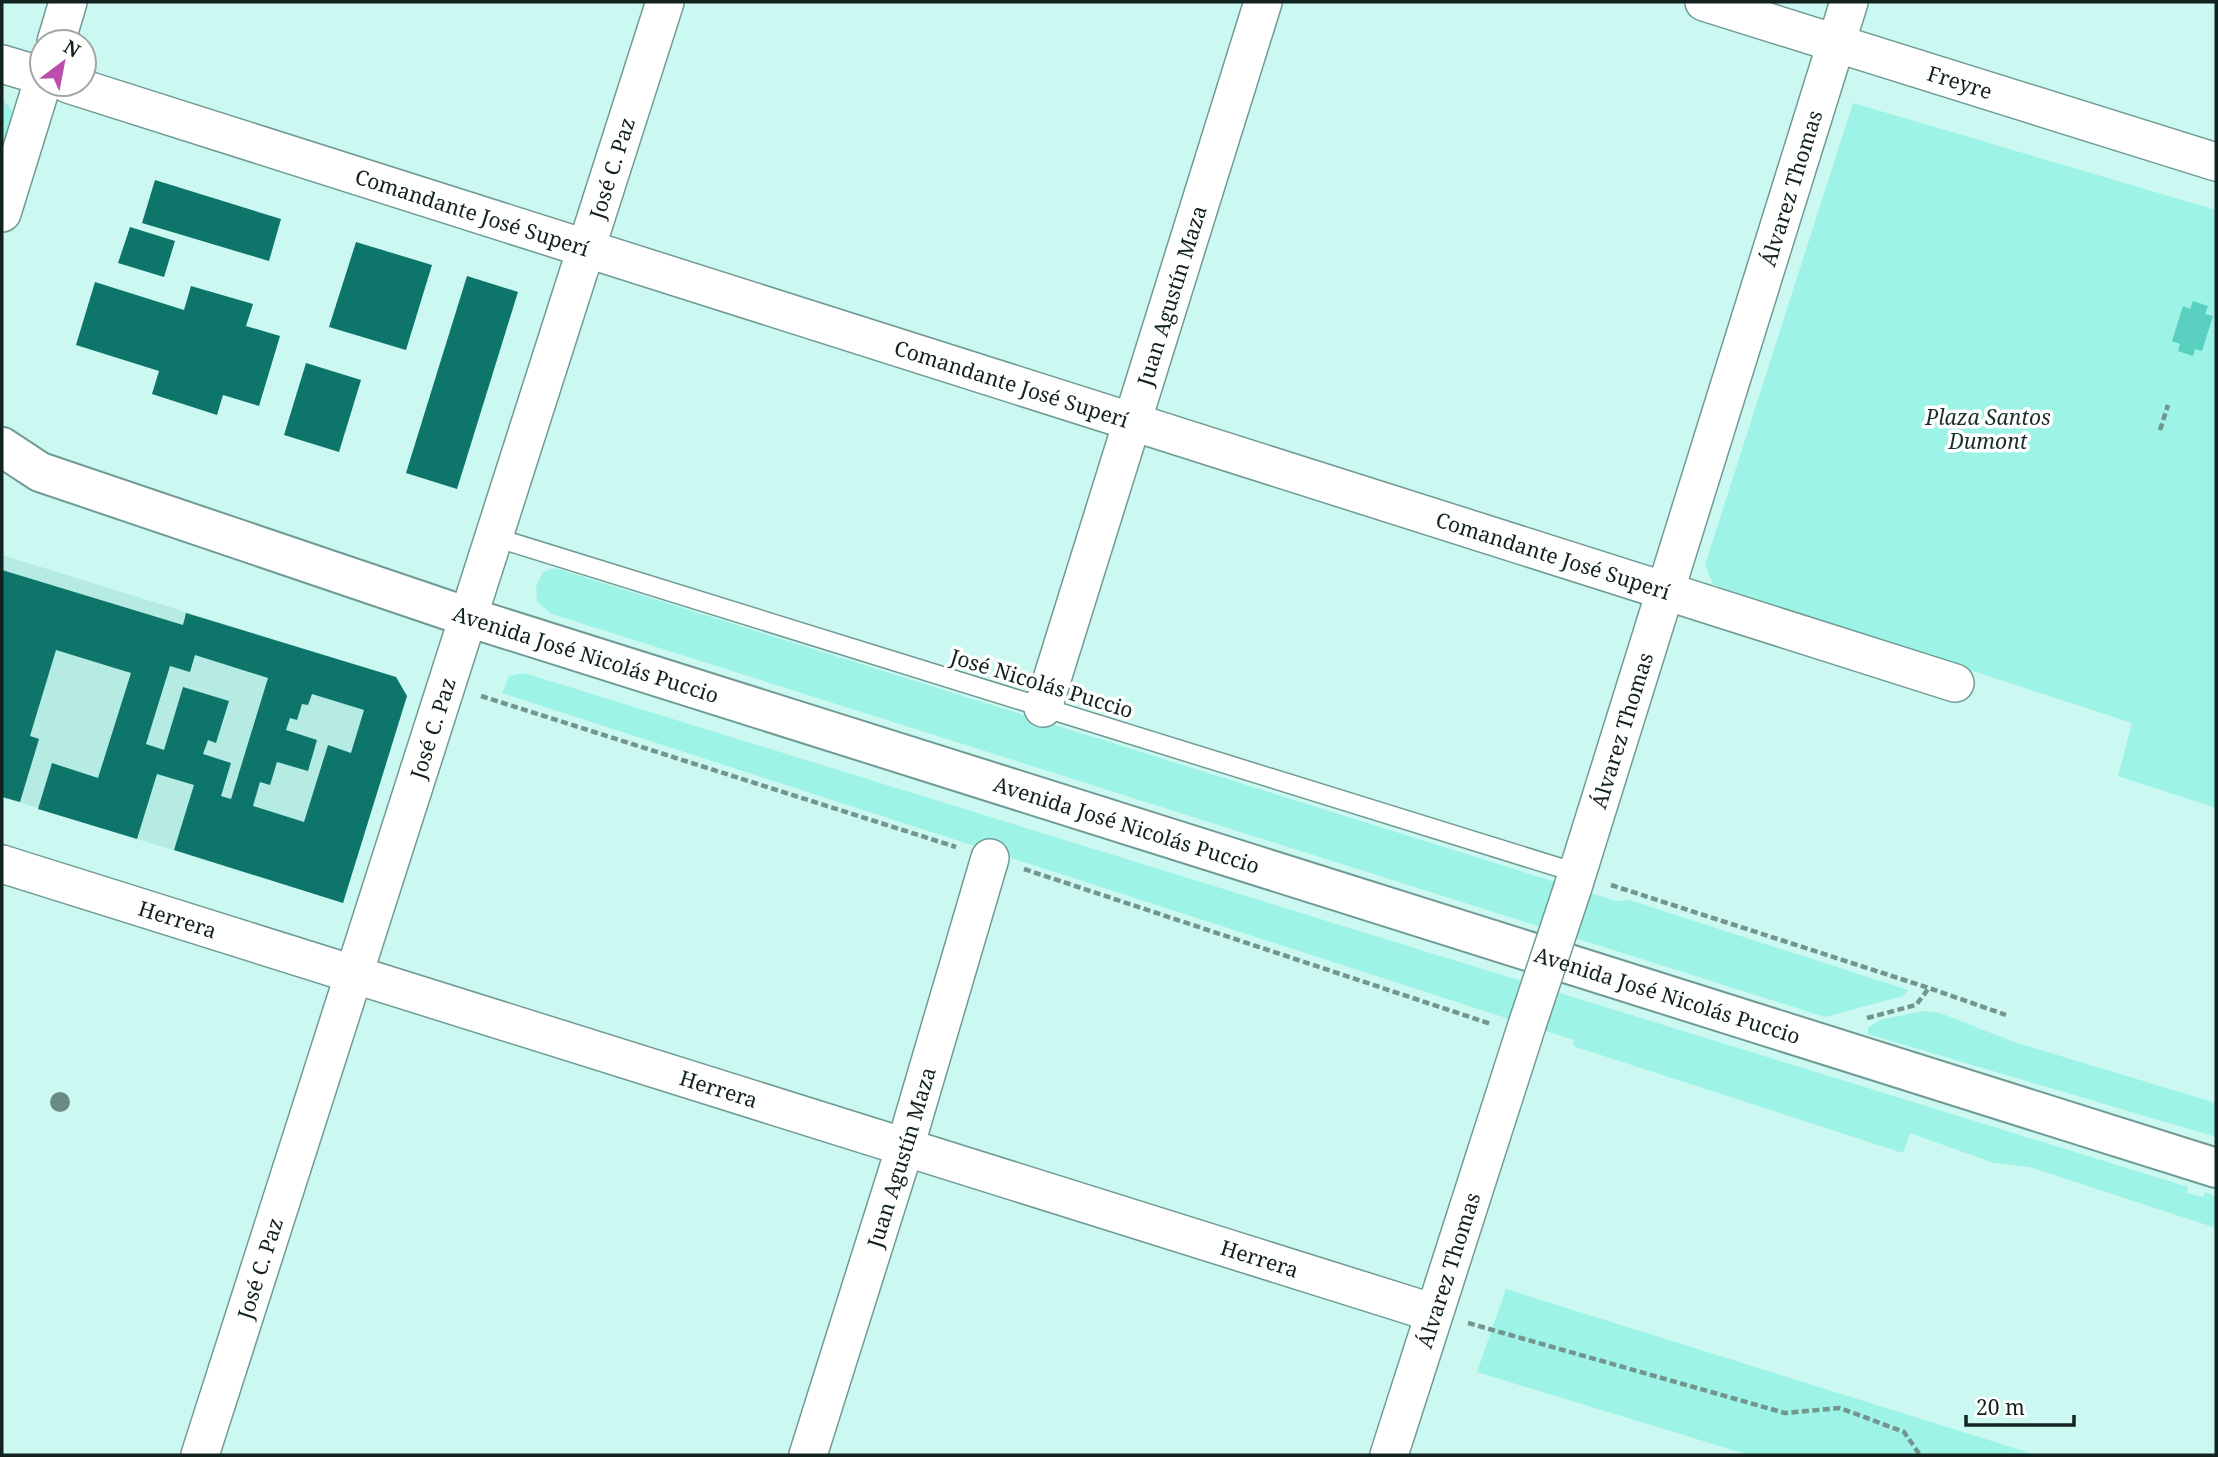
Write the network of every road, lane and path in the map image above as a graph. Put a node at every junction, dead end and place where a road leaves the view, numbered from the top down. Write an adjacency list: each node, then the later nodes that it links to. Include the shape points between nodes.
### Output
1 (68, 2): 6 (street)
2 (665, 2): 14 (street, José C. Paz)
3 (1263, 2): 16 (street, Juan Agustín Maza)
4 (1704, 2): 7 (street, Freyre)
5 (1849, 2): 7 (street, Álvarez Thomas)
6 (60, 28)
7 (1836, 43): 12 (street, Freyre); 22 (street, Álvarez Thomas)
8 (2, 64): 9 (street)
9 (28, 72)
10 (98, 93): 14 (street, Comandante José Superí)
11 (38, 98): 13 (street)
12 (2216, 162)
13 (2, 213)
14 (586, 248): 16 (street, Comandante José Superí); 21 (street, José C. Paz)
15 (2168, 405): 17 (path)
16 (1132, 422): 22 (street, Comandante José Superí); 25 (street, Juan Agustín Maza)
17 (2160, 430)
18 (2, 447): 19 (street, Avenida José Nicolás Puccio)
19 (40, 472): 20 (street, Avenida José Nicolás Puccio); 23 (street, Avenida José Nicolás Puccio)
20 (2, 477)
21 (494, 537): 23 (street, José C. Paz); 25 (lane, José Nicolás Puccio)
22 (1667, 592): 24 (street, Comandante José Superí); 28 (street, Álvarez Thomas)
23 (468, 617): 29 (street, José C. Paz); 32 (street, Avenida José Nicolás Puccio)
24 (1955, 683)
25 (1043, 708): 28 (lane, José Nicolás Puccio)
26 (990, 858): 33 (street, Juan Agustín Maza)
27 (2, 864): 29 (street, Herrera)
28 (1575, 880): 30 (path); 35 (street, Álvarez Thomas, bridge)
29 (354, 975): 33 (street, Herrera); 36 (street, José C. Paz)
30 (1929, 988): 31 (path); 32 (path, via 1916,1005 1860,1020)
31 (2006, 1015)
32 (1814, 1041): 34 (street, Avenida José Nicolás Puccio)
33 (905, 1147): 35 (street, Herrera); 37 (street, Juan Agustín Maza)
34 (2216, 1168)
35 (1434, 1313): 38 (street, Álvarez Thomas); 39 (path, via 1785,1413 1840,1408 1904,1432)
36 (200, 1455)
37 (808, 1455)
38 (1389, 1455)
39 (1920, 1455)

